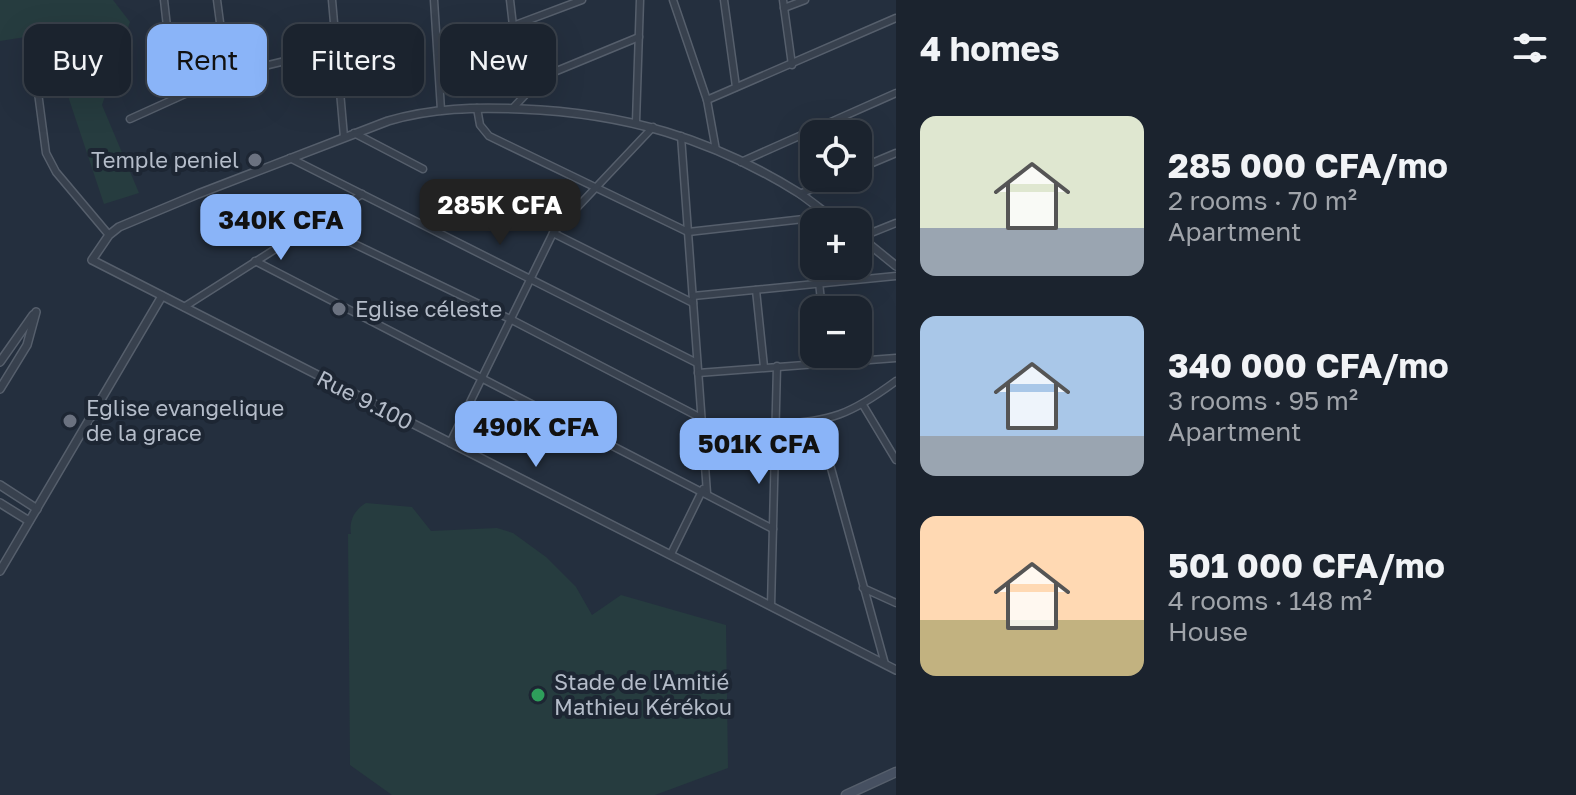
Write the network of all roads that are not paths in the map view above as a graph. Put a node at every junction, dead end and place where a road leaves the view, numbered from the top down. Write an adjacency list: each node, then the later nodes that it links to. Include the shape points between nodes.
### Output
1 (164, 0): 25 (street)
2 (217, 0): 13 (street)
3 (332, 0): 14 (street)
4 (434, 0): 18 (street)
5 (510, 0): 15 (street)
6 (640, 0): 17 (street)
7 (673, 0): 26 (street)
8 (724, 0): 20 (street)
9 (805, 0): 11 (street)
10 (578, 1): 16 (street)
11 (783, 4): 19 (street)
12 (896, 18): 19 (street)
13 (220, 24)
14 (333, 24)
15 (513, 24)
16 (518, 24)
17 (639, 37): 28 (street, via 542,77); 31 (street)
18 (438, 54): 29 (street)
19 (792, 65): 20 (street)
20 (736, 87): 26 (street)
21 (896, 93): 39 (street)
22 (38, 96): 53 (street, via 46,153 69,190)
23 (180, 96): 25 (street)
24 (340, 96): 35 (street)
25 (175, 98): 30 (street)
26 (707, 100): 36 (street)
27 (477, 108): 28 (street); 29 (street); 42 (street, via 489,136)
28 (513, 108): 31 (street)
29 (441, 110): 33 (street)
30 (130, 119)
31 (636, 122): 32 (street)
32 (653, 127): 34 (street); 42 (street)
33 (354, 133): 35 (street); 41 (street)
34 (681, 136): 36 (street); 50 (street)
35 (344, 137): 38 (street)
36 (716, 150): 39 (street)
37 (896, 153): 40 (street)
38 (289, 158): 44 (street); 53 (street)
39 (741, 162): 45 (street)
40 (872, 163)
41 (423, 169)
42 (597, 188): 50 (street); 52 (street)
43 (805, 192): 45 (street)
44 (362, 194): 49 (street); 58 (street)
45 (800, 194): 46 (street)
46 (819, 208)
47 (800, 219): 50 (street)
48 (896, 223): 51 (street)
49 (313, 224): 55 (street); 65 (street)
50 (688, 232): 63 (street)
51 (872, 232)
52 (553, 233): 58 (street); 63 (street)
53 (109, 235): 61 (street, Rue 9.100, via 92,260)
54 (872, 246): 56 (street)
55 (255, 261): 64 (street); 74 (street)
56 (896, 266)
57 (896, 276): 59 (street)
58 (531, 279): 65 (street); 70 (street)
59 (819, 282): 60 (street); 62 (street)
60 (756, 290): 63 (street); 72 (street)
61 (162, 296): 64 (street, Rue 9.100); 86 (street)
62 (820, 296)
63 (693, 300): 70 (street)
64 (184, 307): 81 (street, Rue 9.100)
65 (512, 320): 74 (street); 78 (street)
66 (872, 358): 67 (street)
67 (896, 358)
68 (0, 362): 76 (street, via 36,312 27,345)
69 (800, 362): 71 (street)
70 (697, 363): 73 (street)
71 (777, 366): 72 (street); 80 (street)
72 (764, 367): 73 (street)
73 (698, 373): 78 (street)
74 (485, 378): 81 (street); 84 (street)
75 (896, 381): 77 (street)
76 (0, 389)
77 (863, 405): 79 (street); 82 (street)
78 (701, 418): 84 (street)
79 (818, 421): 80 (street); 91 (street)
80 (775, 425): 88 (street)
81 (450, 443): 89 (street, Rue 9.100)
82 (896, 460)
83 (0, 485): 86 (street)
84 (704, 492): 88 (street); 89 (street)
85 (0, 503): 87 (street)
86 (37, 509): 87 (street)
87 (29, 521): 90 (street)
88 (773, 529): 93 (street)
89 (671, 554): 93 (street, Rue 9.100)
90 (1, 567)
91 (863, 588): 92 (street); 94 (street)
92 (896, 603)
93 (771, 606): 94 (street, Rue 9.100)
94 (885, 665): 95 (street, Rue 9.100)
95 (896, 670)
96 (896, 772): 97 (main road)
97 (846, 795)

